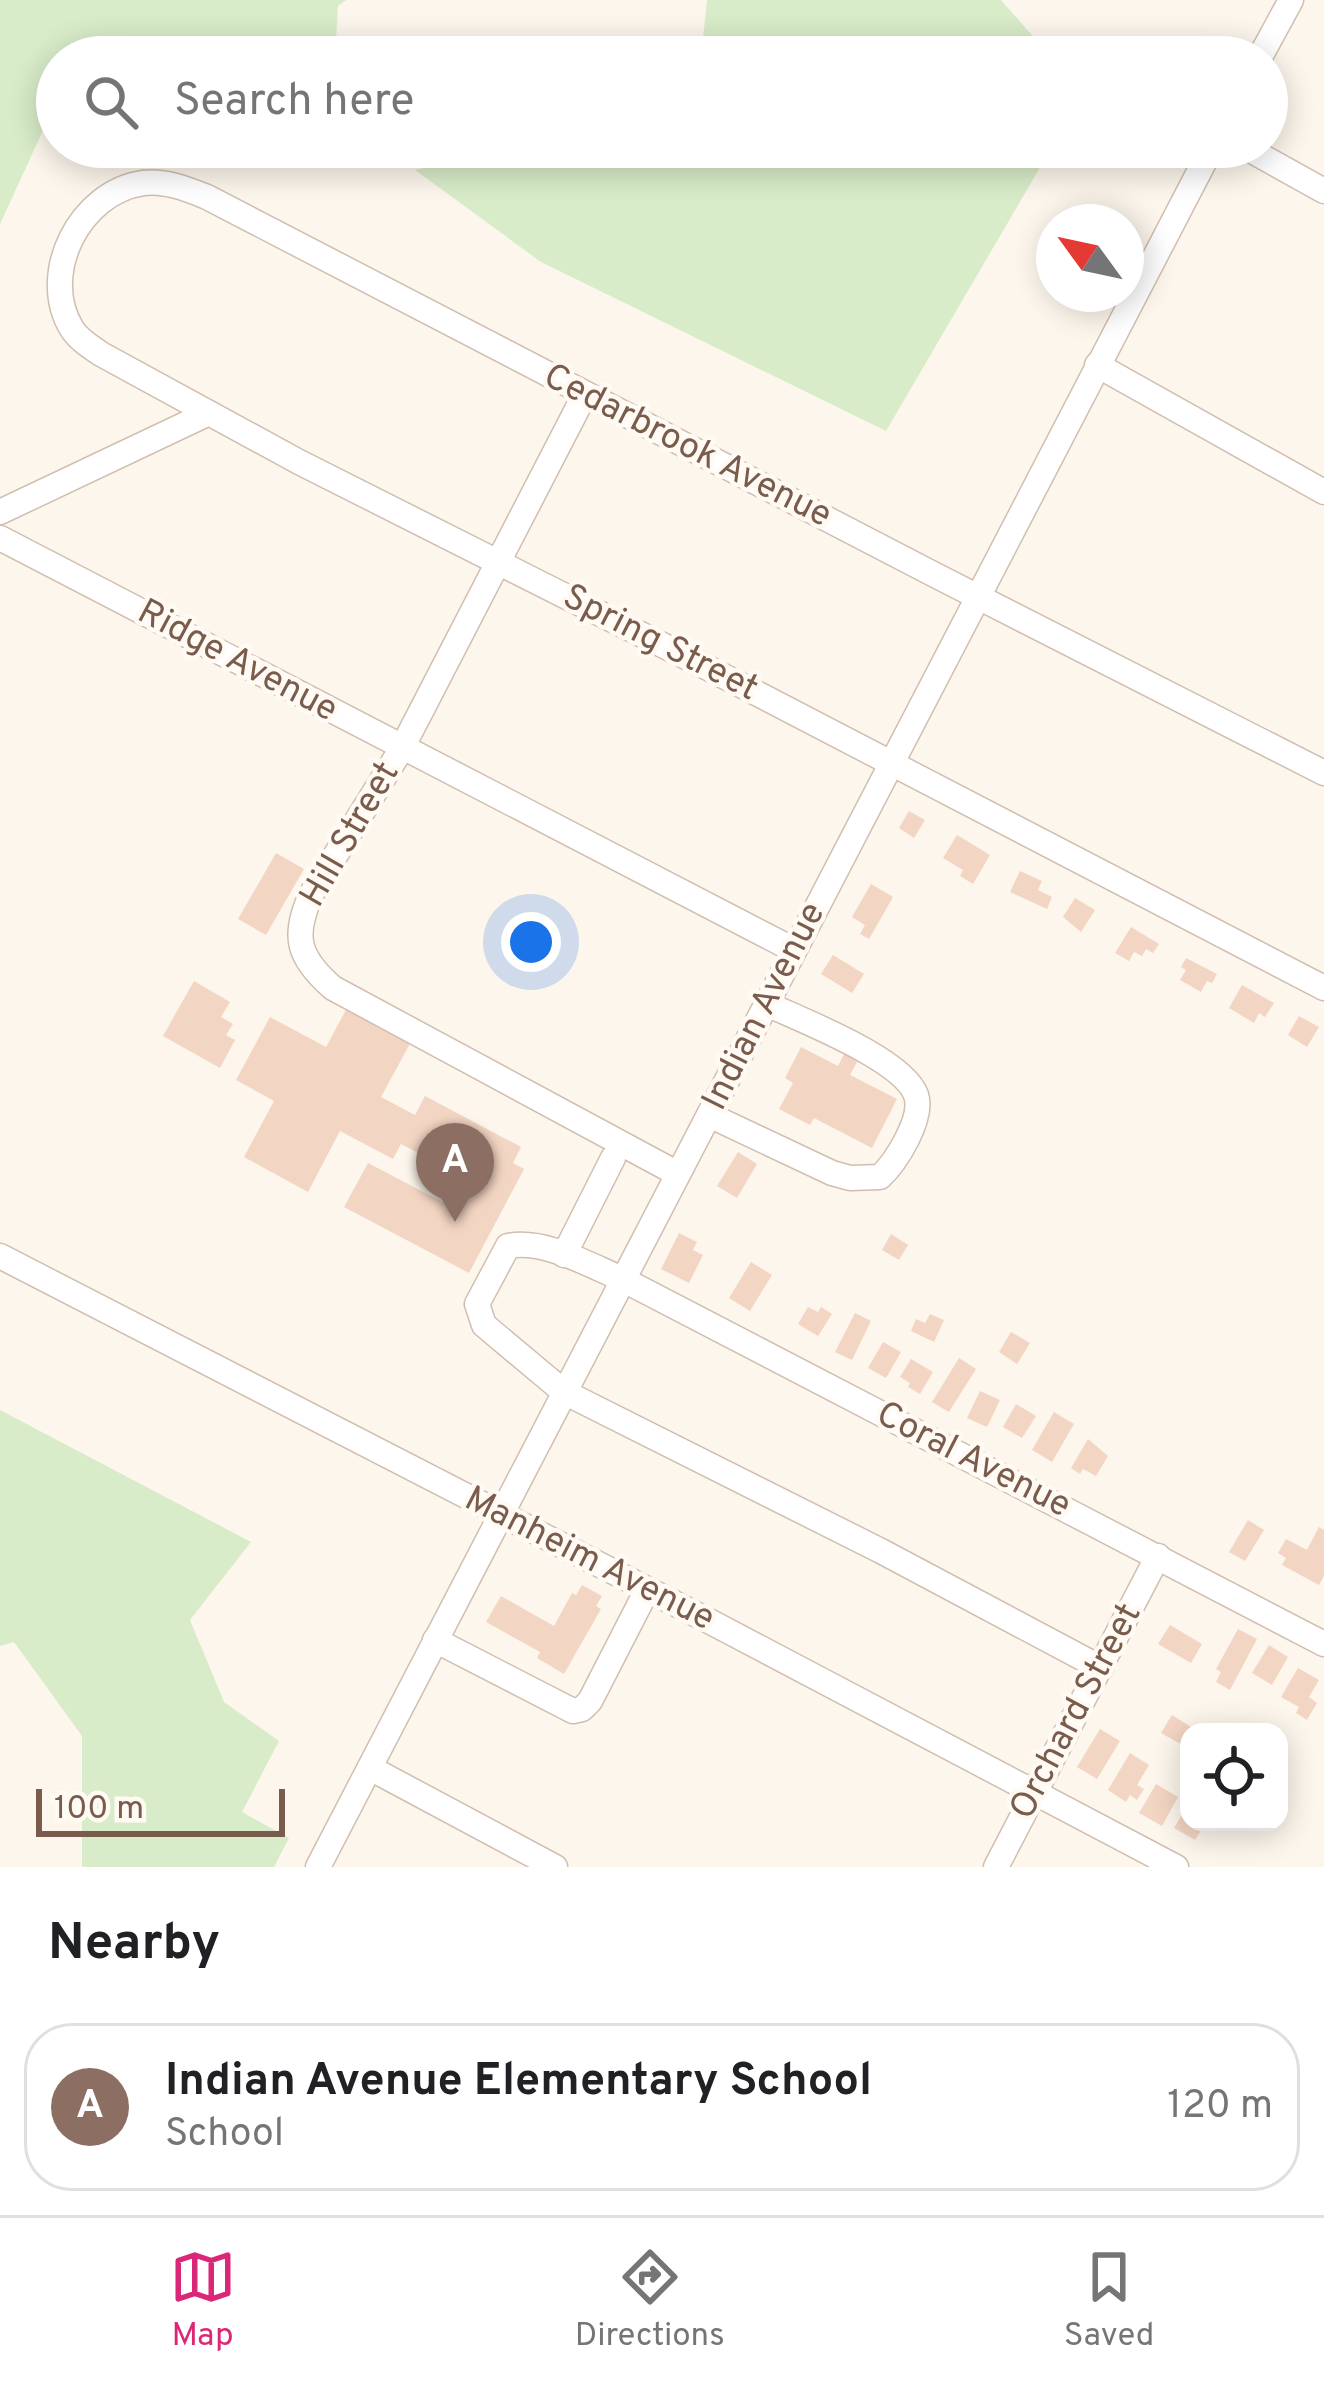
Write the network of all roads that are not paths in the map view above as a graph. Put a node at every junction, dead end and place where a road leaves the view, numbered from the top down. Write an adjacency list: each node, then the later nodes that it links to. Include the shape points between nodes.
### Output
1 (1291, 0): 2 (street)
2 (1271, 36)
3 (1201, 168): 7 (street, Indian Avenue)
4 (1284, 168): 5 (street)
5 (1324, 190)
6 (66, 252): 8 (street, Cedarbrook Avenue, via 77,225 104,200 142,183 179,186); 9 (street, Spring Street, via 61,294 74,332)
7 (1097, 364): 10 (street); 14 (street, Indian Avenue)
8 (585, 394): 13 (street, Hill Street); 14 (street, Cedarbrook Avenue)
9 (209, 413): 11 (street); 13 (street, Spring Street)
10 (1324, 492)
11 (0, 512)
12 (0, 538): 15 (street, Ridge Avenue)
13 (498, 562): 15 (street, Hill Street); 16 (street, Spring Street)
14 (977, 596): 16 (street, Indian Avenue); 17 (street, Cedarbrook Avenue)
15 (402, 748): 18 (street, Ridge Avenue); 23 (street, Hill Street, via 304,911 306,959 333,988)
16 (890, 764): 18 (street, Indian Avenue); 19 (street, Spring Street)
17 (1324, 773)
18 (794, 950): 20 (street, Indian Avenue)
19 (1324, 988)
20 (766, 1004): 21 (street, Indian Avenue); 21 (street, via 906,1080 918,1113 905,1141 880,1178 850,1178)
21 (709, 1115): 23 (street, Indian Avenue)
22 (613, 1158): 25 (street)
23 (678, 1174): 26 (street, Indian Avenue)
24 (0, 1256): 28 (street, Manheim Avenue)
25 (564, 1256): 26 (street, Coral Avenue); 27 (street, Coral Avenue, via 508,1246 477,1304 484,1325)
26 (622, 1279): 27 (street, Indian Avenue); 29 (street, Coral Avenue)
27 (564, 1392): 28 (street, Indian Avenue); 33 (street)
28 (500, 1514): 30 (street, Manheim Avenue); 31 (street, Indian Avenue)
29 (1158, 1556): 32 (street, Coral Avenue); 33 (street, Orchard Street)
30 (647, 1590): 31 (street, via 582,1709); 35 (street, Manheim Avenue)
31 (435, 1640): 34 (street, Indian Avenue)
32 (1324, 1645)
33 (1101, 1668): 35 (street, Orchard Street)
34 (370, 1768): 36 (street, Indian Avenue); 37 (street)
35 (1035, 1793): 38 (street, Orchard Street); 39 (street, Manheim Avenue)
36 (319, 1867)
37 (555, 1867)
38 (996, 1867)
39 (1176, 1867)

